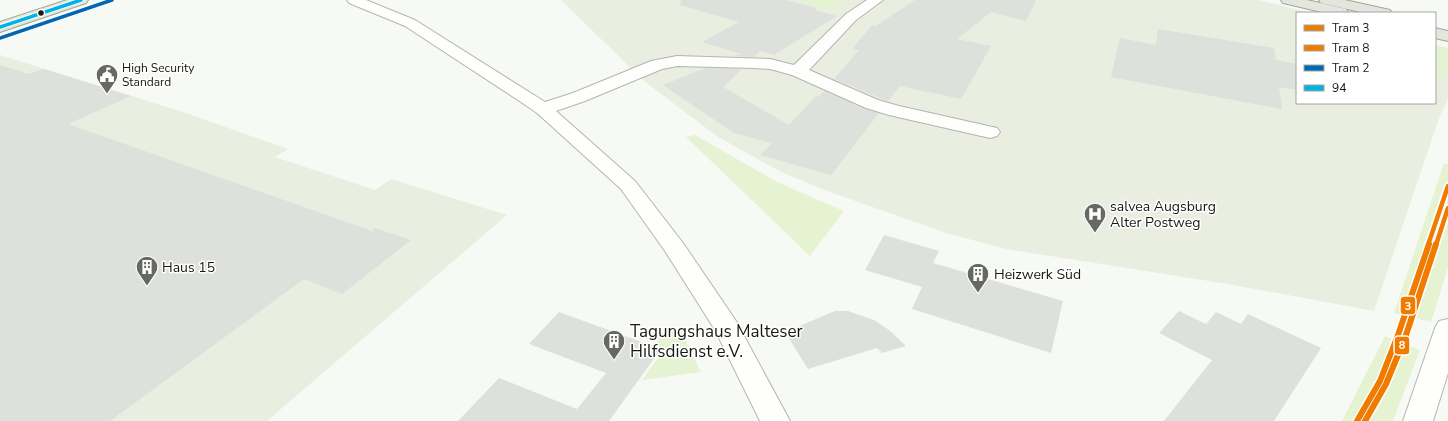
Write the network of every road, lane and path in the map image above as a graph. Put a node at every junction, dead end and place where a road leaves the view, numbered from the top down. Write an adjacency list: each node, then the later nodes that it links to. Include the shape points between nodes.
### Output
1 (81, 0): 9 (main road)
2 (354, 0): 14 (street, via 410,23)
3 (876, 0): 13 (street, via 851,17)
4 (1288, 0): 6 (main road)
5 (1326, 0): 7 (main road)
6 (1342, 12)
7 (1380, 12)
8 (1436, 24): 10 (main road)
9 (0, 27)
10 (1448, 27)
11 (1436, 33): 12 (main road)
12 (1448, 36)
13 (798, 71): 14 (street, via 754,62 677,62 657,65); 15 (street, via 872,104)
14 (543, 109): 17 (street, via 628,185 675,248 730,332)
15 (990, 132)
16 (1448, 328): 18 (street)
17 (775, 421)
18 (1418, 421)

